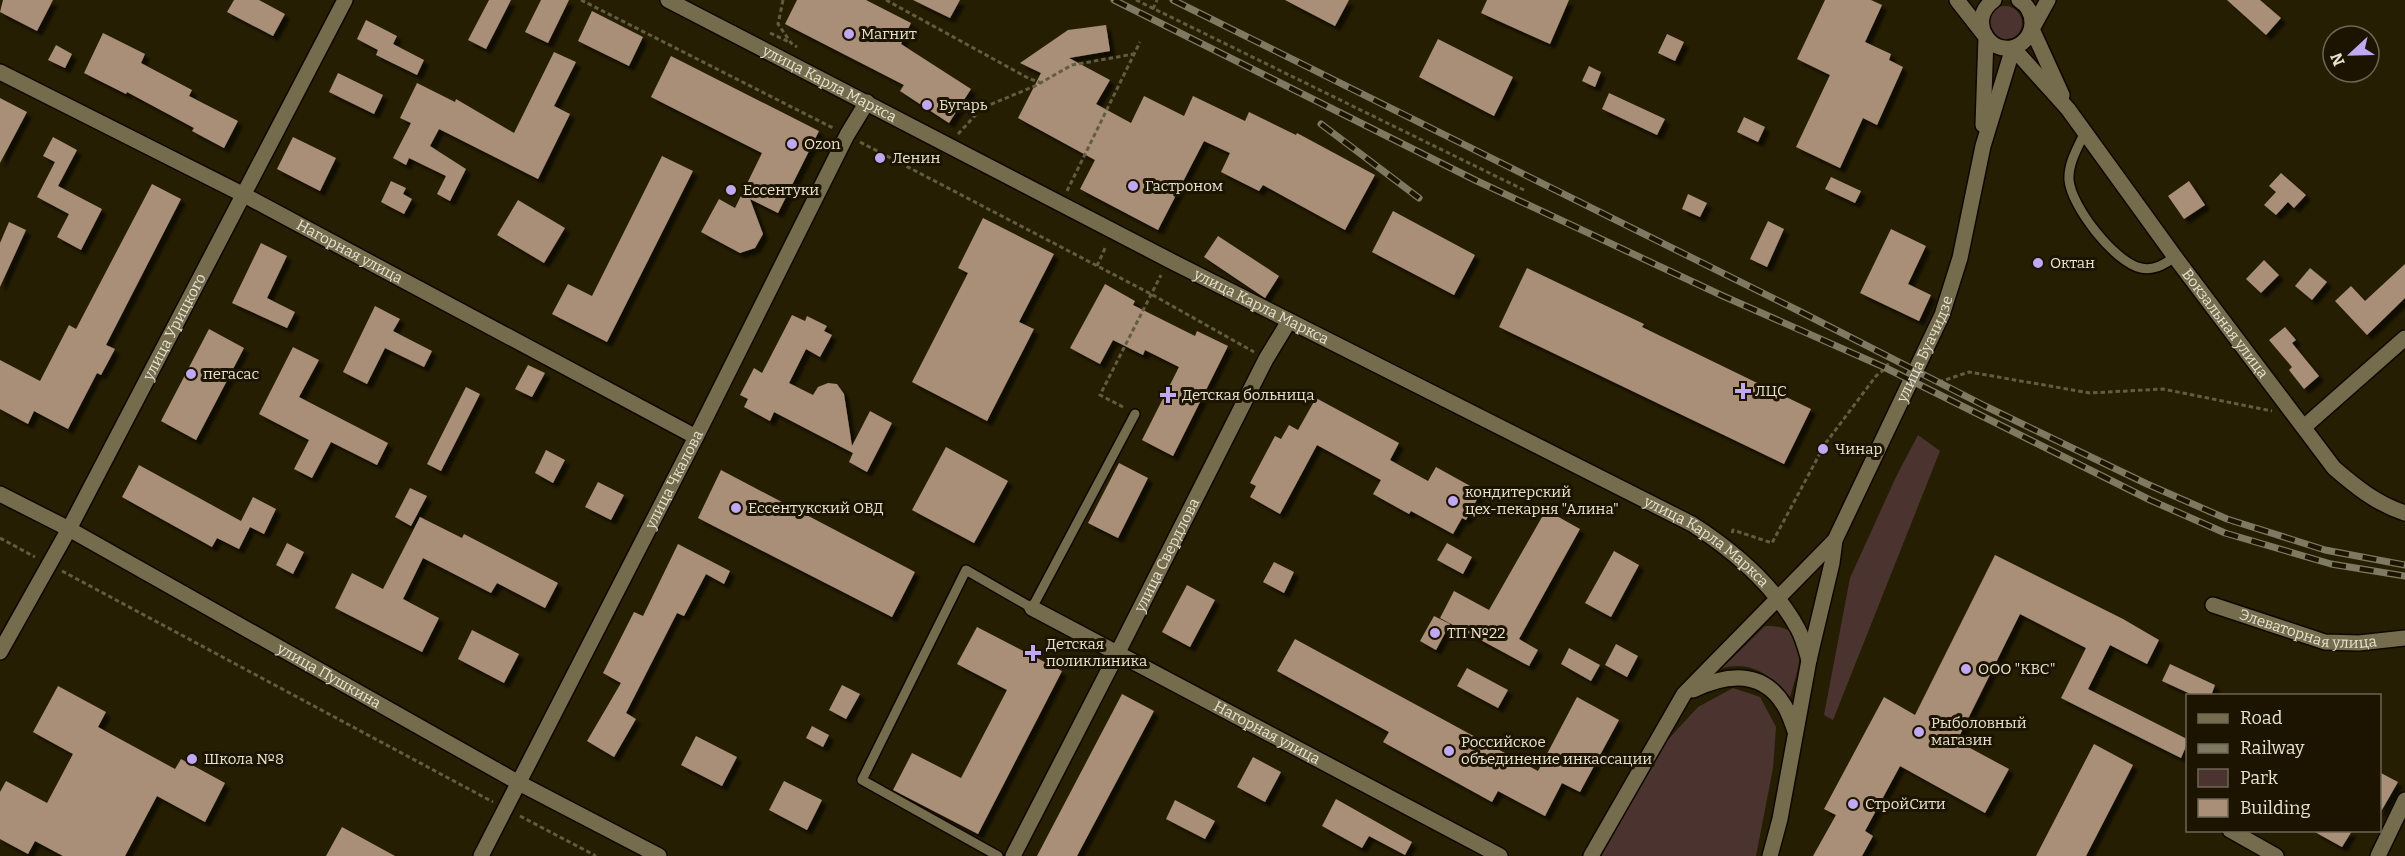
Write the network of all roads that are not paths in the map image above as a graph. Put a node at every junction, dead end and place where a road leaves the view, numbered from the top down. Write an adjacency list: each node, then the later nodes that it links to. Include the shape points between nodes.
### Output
1 (345, 0): 15 (street, улица Урицкого)
2 (668, 0): 11 (street, улица Карла Маркса)
3 (1958, 0): 8 (street)
4 (1994, 0): 8 (street, via 1982,14)
5 (2019, 0): 7 (street, Вокзальная улица, via 2031,14)
6 (2048, 0): 7 (street)
7 (2031, 29): 9 (street, via 2025,41); 12 (street, Вокзальная улица)
8 (1986, 37): 9 (street, via 1998,47); 14 (street)
9 (2013, 48): 12 (street, Вокзальная улица); 14 (street)
10 (0, 72): 15 (street, Нагорная улица)
11 (867, 102): 17 (street, улица Карла Маркса); 21 (street, улица Чкалова)
12 (2068, 109): 13 (street, Вокзальная улица)
13 (2085, 132): 16 (street, Вокзальная улица); 16 (lane, via 2069,180 2074,200 2093,227 2107,245 2140,268 2158,268)
14 (1983, 146): 25 (street, улица Буачидзе, via 1960,258 1942,315)
15 (244, 195): 21 (street, Нагорная улица); 24 (street, улица Урицкого)
16 (2175, 257): 20 (street, Вокзальная улица)
17 (1289, 321): 26 (street, улица Карла Маркса, via 1692,524 1726,546); 31 (street, улица Свердлова)
18 (2405, 338): 20 (street)
19 (1135, 414): 28 (lane)
20 (2299, 422): 23 (street, Вокзальная улица, via 2334,468 2361,492)
21 (696, 437): 35 (street, улица Чкалова)
22 (0, 494): 24 (street, улица Пушкина)
23 (2405, 513)
24 (69, 529): 30 (street, улица Урицкого); 35 (street, улица Пушкина)
25 (1835, 540): 26 (street, улица Буачидзе); 32 (street, улица Буачидзе)
26 (1777, 598): 32 (street, улица Карла Маркса, via 1799,631); 33 (street, улица Буачидзе)
27 (2213, 605): 29 (street, Элеваторная улица, via 2325,642)
28 (1032, 608): 31 (street, Нагорная улица); 40 (lane, via 966,570 862,780)
29 (2405, 639)
30 (0, 652)
31 (1117, 654): 41 (street, улица Свердлова); 42 (street, Нагорная улица)
32 (1809, 660): 34 (street, улица Буачидзе)
33 (1684, 694): 34 (street, via 1714,680 1735,676 1756,681 1771,689 1785,705); 43 (street, улица Буачидзе)
34 (1795, 731): 44 (street, улица Буачидзе)
35 (519, 783): 38 (street, улица Чкалова); 39 (street, улица Пушкина)
36 (2405, 800): 46 (street)
37 (2232, 832): 45 (street)
38 (481, 856)
39 (659, 856)
40 (998, 856)
41 (1013, 856)
42 (1500, 856)
43 (1591, 856)
44 (1770, 856)
45 (2276, 856)
46 (2378, 856)

